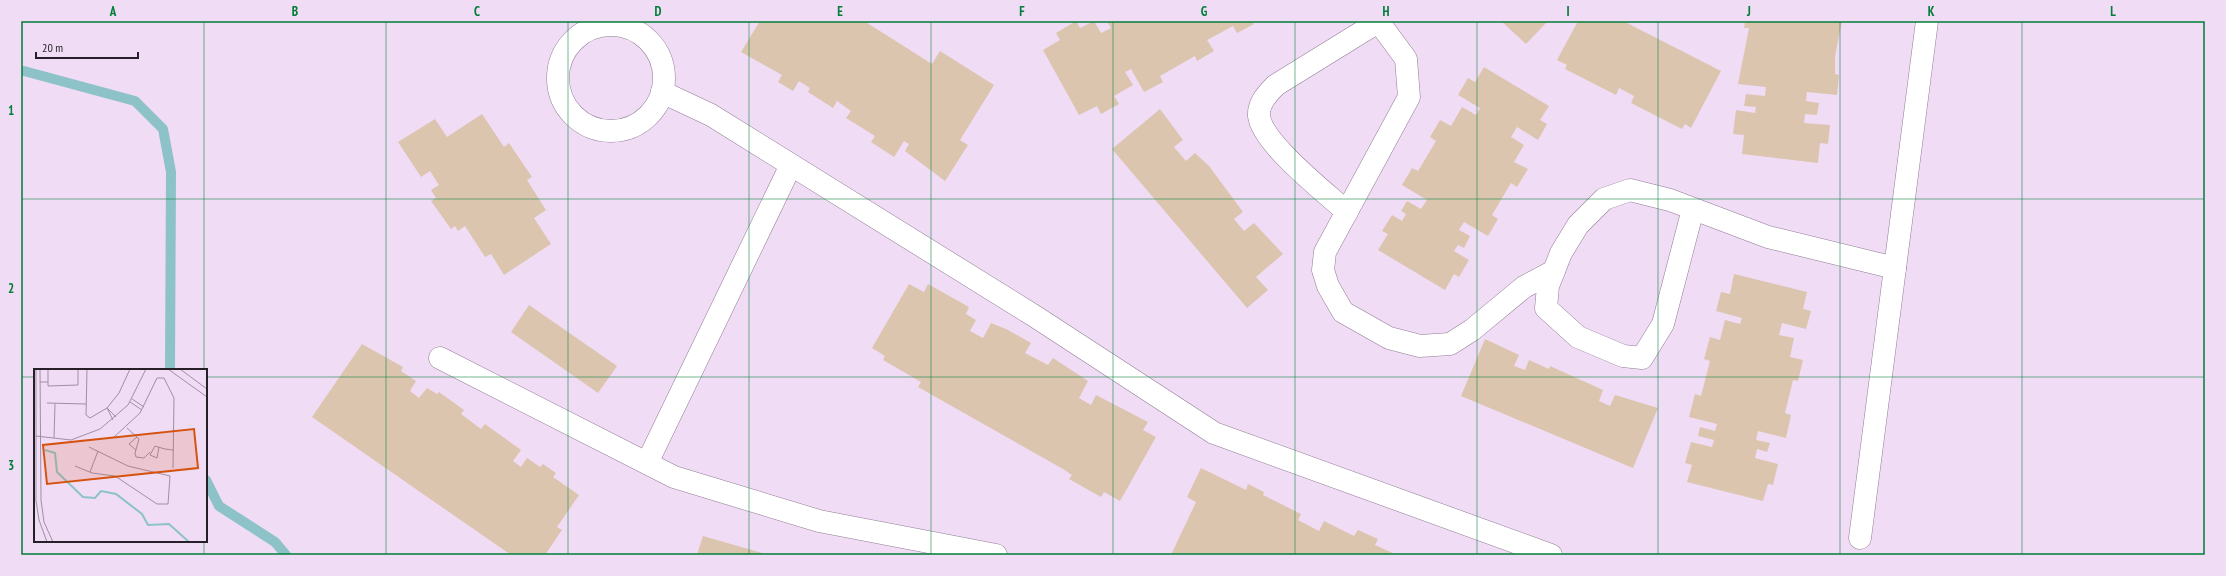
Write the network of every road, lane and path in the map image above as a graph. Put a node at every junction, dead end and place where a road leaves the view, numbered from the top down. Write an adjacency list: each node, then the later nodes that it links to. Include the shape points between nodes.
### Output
1 (1378, 21): 7 (lane, via 1406,59 1409,97); 7 (lane, via 1276,85 1264,99 1259,116 1266,134 1279,150)
2 (1927, 21): 8 (lane)
3 (590, 25): 4 (lane, via 624,26 639,33 652,44 661,58 664,75); 4 (lane, via 568,48 559,69 559,87 565,104 576,118 592,127 609,130 626,128 642,120 655,108)
4 (662, 92): 5 (lane, via 711,115)
5 (790, 166): 11 (lane); 14 (lane, via 1036,317 1214,432)
6 (1693, 209): 8 (lane, via 1768,236); 9 (lane, via 1630,190 1604,199 1578,225); 9 (lane, via 1663,324 1642,358 1623,356 1578,336 1546,308 1548,286)
7 (1347, 212): 9 (lane, via 1326,252 1323,270 1328,286 1343,312 1389,338 1420,346 1450,344 1472,330 1524,287)
8 (1894, 268): 12 (lane)
9 (1554, 271)
10 (440, 358): 11 (lane)
11 (647, 464): 13 (lane, via 674,477 819,521)
12 (1860, 538)
13 (996, 555)
14 (1551, 555)

